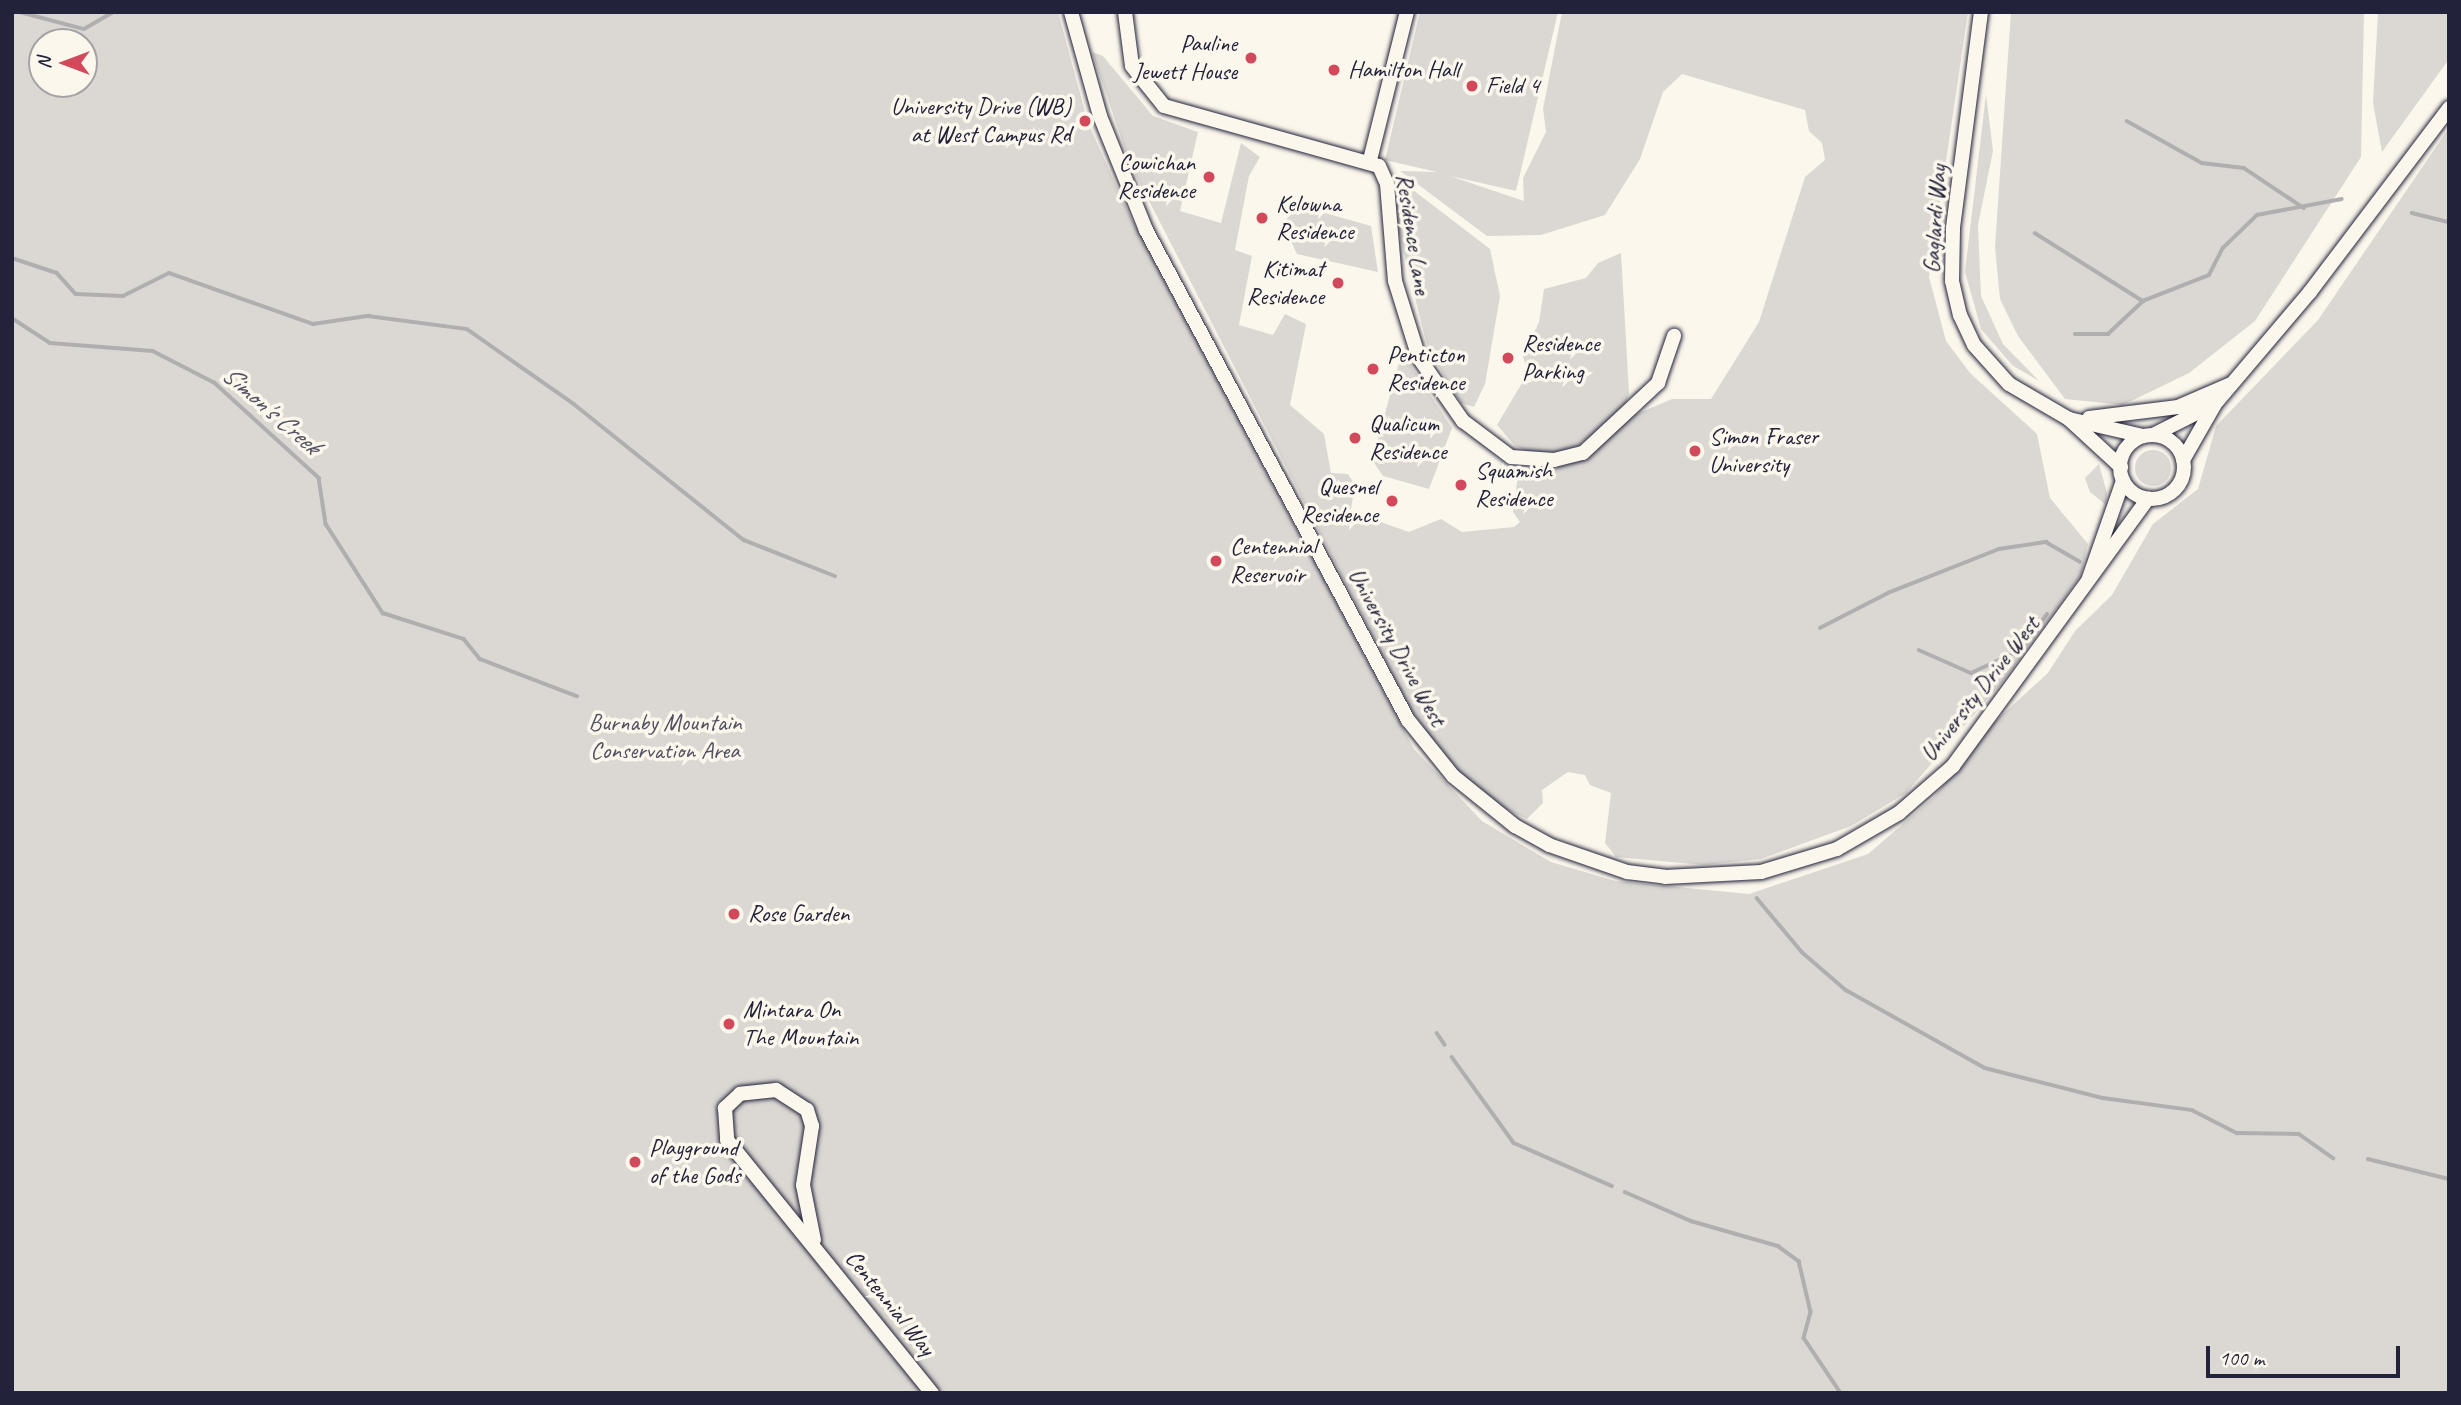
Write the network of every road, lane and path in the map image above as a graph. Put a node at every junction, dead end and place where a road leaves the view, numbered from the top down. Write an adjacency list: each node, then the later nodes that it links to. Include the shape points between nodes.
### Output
1 (1071, 12): 15 (street, University Drive West, via 1100,116 1146,230 1408,720 1453,776 1515,826 1583,859 1665,877 1761,872 1837,849 1899,813 1953,766)
2 (1125, 12): 6 (street, via 1132,66 1164,106)
3 (1407, 12): 6 (street, Residence Lane)
4 (1981, 12): 10 (street, Gaglardi Way, via 1953,229 1955,299 1967,331 1993,370)
5 (2449, 108): 8 (street)
6 (1370, 160): 7 (street, Residence Lane, via 1384,174 1395,281 1419,358 1463,421 1511,457 1554,460 1583,453 1658,383)
7 (1674, 336)
8 (2235, 382): 9 (street); 10 (street, via 2178,407)
9 (2215, 404): 11 (street); 12 (street)
10 (2069, 419): 11 (street, Gaglardi Way); 13 (street, Gaglardi Way)
11 (2148, 435): 12 (street, via 2172,442); 13 (street, via 2127,448)
12 (2183, 460): 14 (street, via 2175,489)
13 (2122, 474): 14 (street, via 2133,494); 15 (street, University Drive West)
14 (2148, 499): 15 (street, University Drive West)
15 (2088, 582)
16 (814, 1240): 16 (street, Centennial Way, via 803,1185 812,1126 807,1110 776,1090 740,1094 725,1108 727,1140); 17 (street, Centennial Way)
17 (933, 1393)

